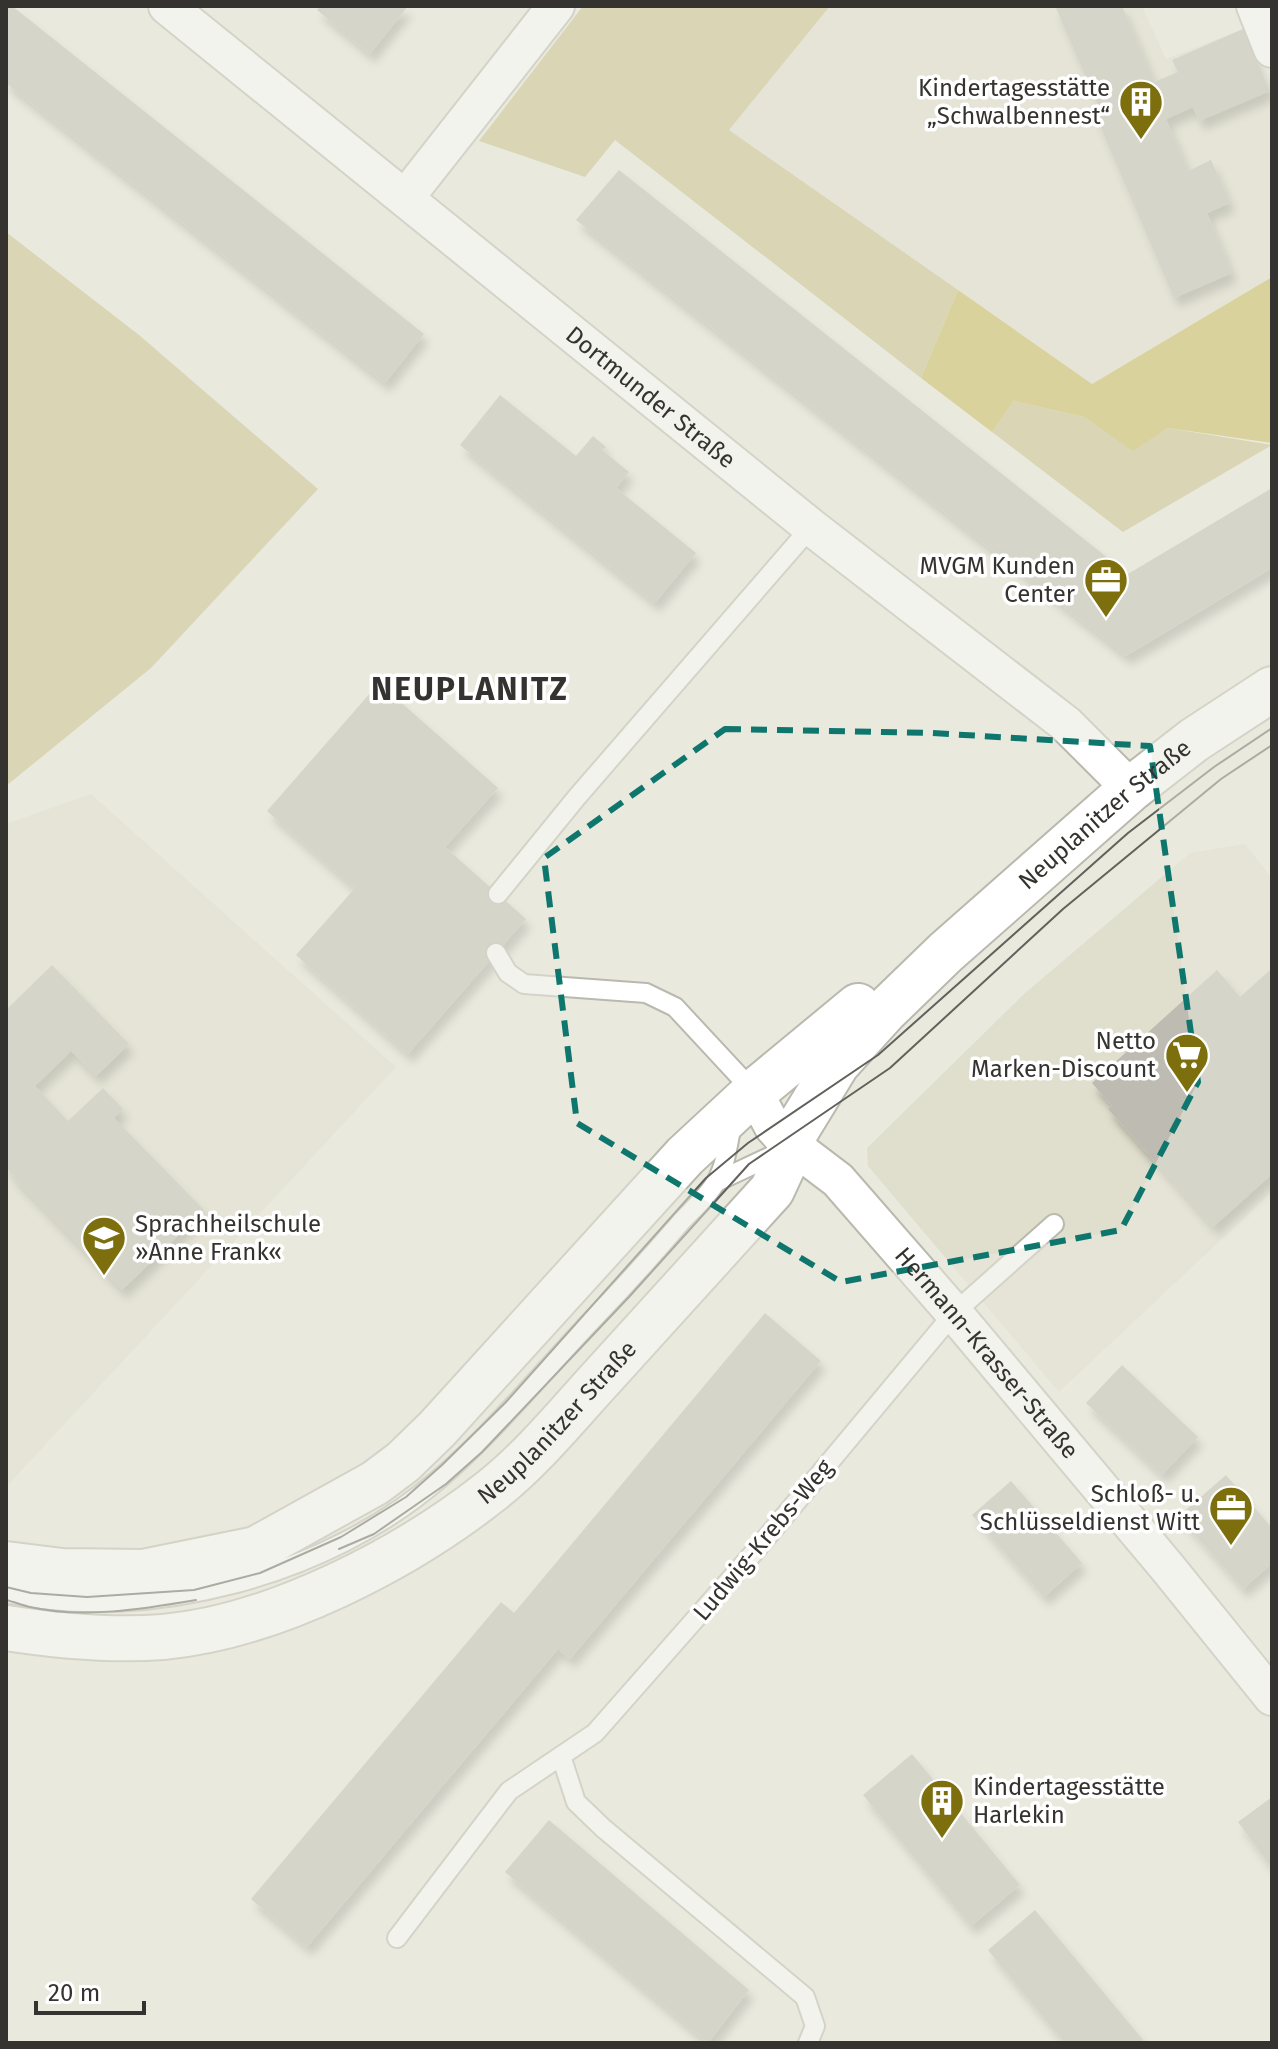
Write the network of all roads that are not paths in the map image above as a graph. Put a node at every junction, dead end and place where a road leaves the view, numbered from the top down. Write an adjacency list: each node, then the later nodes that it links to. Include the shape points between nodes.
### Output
1 (167, 6): 5 (street, Dortmunder Straße)
2 (556, 6): 5 (street)
3 (1255, 6): 4 (street)
4 (1272, 49)
5 (406, 197): 6 (street, Dortmunder Straße)
6 (811, 527): 8 (street, Dortmunder Straße, via 1066,724); 9 (lane)
7 (1272, 689): 8 (street, Neuplanitzer Straße)
8 (1131, 789): 10 (street, Neuplanitzer Straße)
9 (498, 894)
10 (946, 952): 12 (street, Neuplanitzer Straße, via 873,993); 13 (street, Neuplanitzer Straße, via 837,1064 796,1131)
11 (496, 953): 12 (lane, via 508,973 524,984 646,993 675,1007)
12 (744, 1102): 13 (street, Hermann-Krasser-Straße); 14 (lane); 17 (street, Neuplanitzer Straße, via 685,1156 437,1429 375,1483 256,1549 203,1562 143,1572)
13 (792, 1147): 14 (lane); 16 (street, Hermann-Krasser-Straße, via 838,1180); 19 (street, Neuplanitzer Straße, via 772,1190 533,1452 491,1491 423,1539 292,1605 232,1623 166,1636 104,1639)
14 (716, 1182): 18 (lane, via 460,1460 367,1529 255,1579 184,1595 97,1601)
15 (1054, 1224): 16 (lane, Ludwig-Krebs-Weg)
16 (954, 1313): 20 (street, Hermann-Krasser-Straße); 21 (lane, Ludwig-Krebs-Weg, via 595,1733)
17 (6, 1564)
18 (6, 1593)
19 (6, 1628)
20 (1272, 1697)
21 (561, 1756): 22 (lane, Ludwig-Krebs-Weg, via 509,1791); 23 (lane, via 576,1802 805,1997 815,2026)
22 (397, 1938)
23 (808, 2043)

